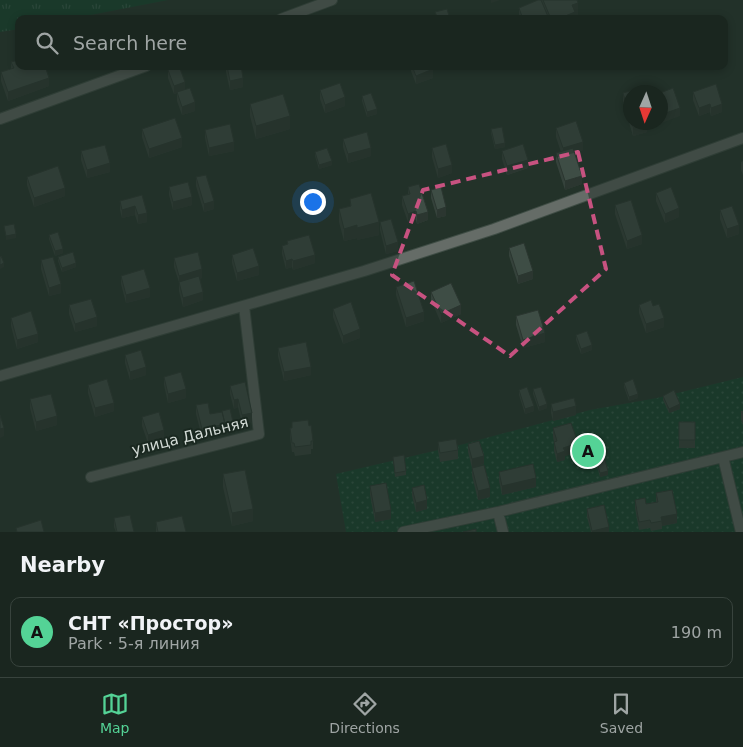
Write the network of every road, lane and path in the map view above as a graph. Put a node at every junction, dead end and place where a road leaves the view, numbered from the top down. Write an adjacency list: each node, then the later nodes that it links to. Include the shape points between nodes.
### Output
1 (332, 0): 2 (street)
2 (292, 15)
3 (135, 70): 4 (street)
4 (0, 119)
5 (743, 138): 6 (street, via 494,229)
6 (244, 306): 7 (street); 10 (street, улица Дальняя, via 259,434)
7 (0, 376)
8 (743, 452): 9 (street)
9 (723, 457): 11 (street); 14 (street)
10 (91, 477)
11 (498, 512): 12 (street); 13 (street)
12 (403, 532)
13 (503, 532)
14 (741, 532)

